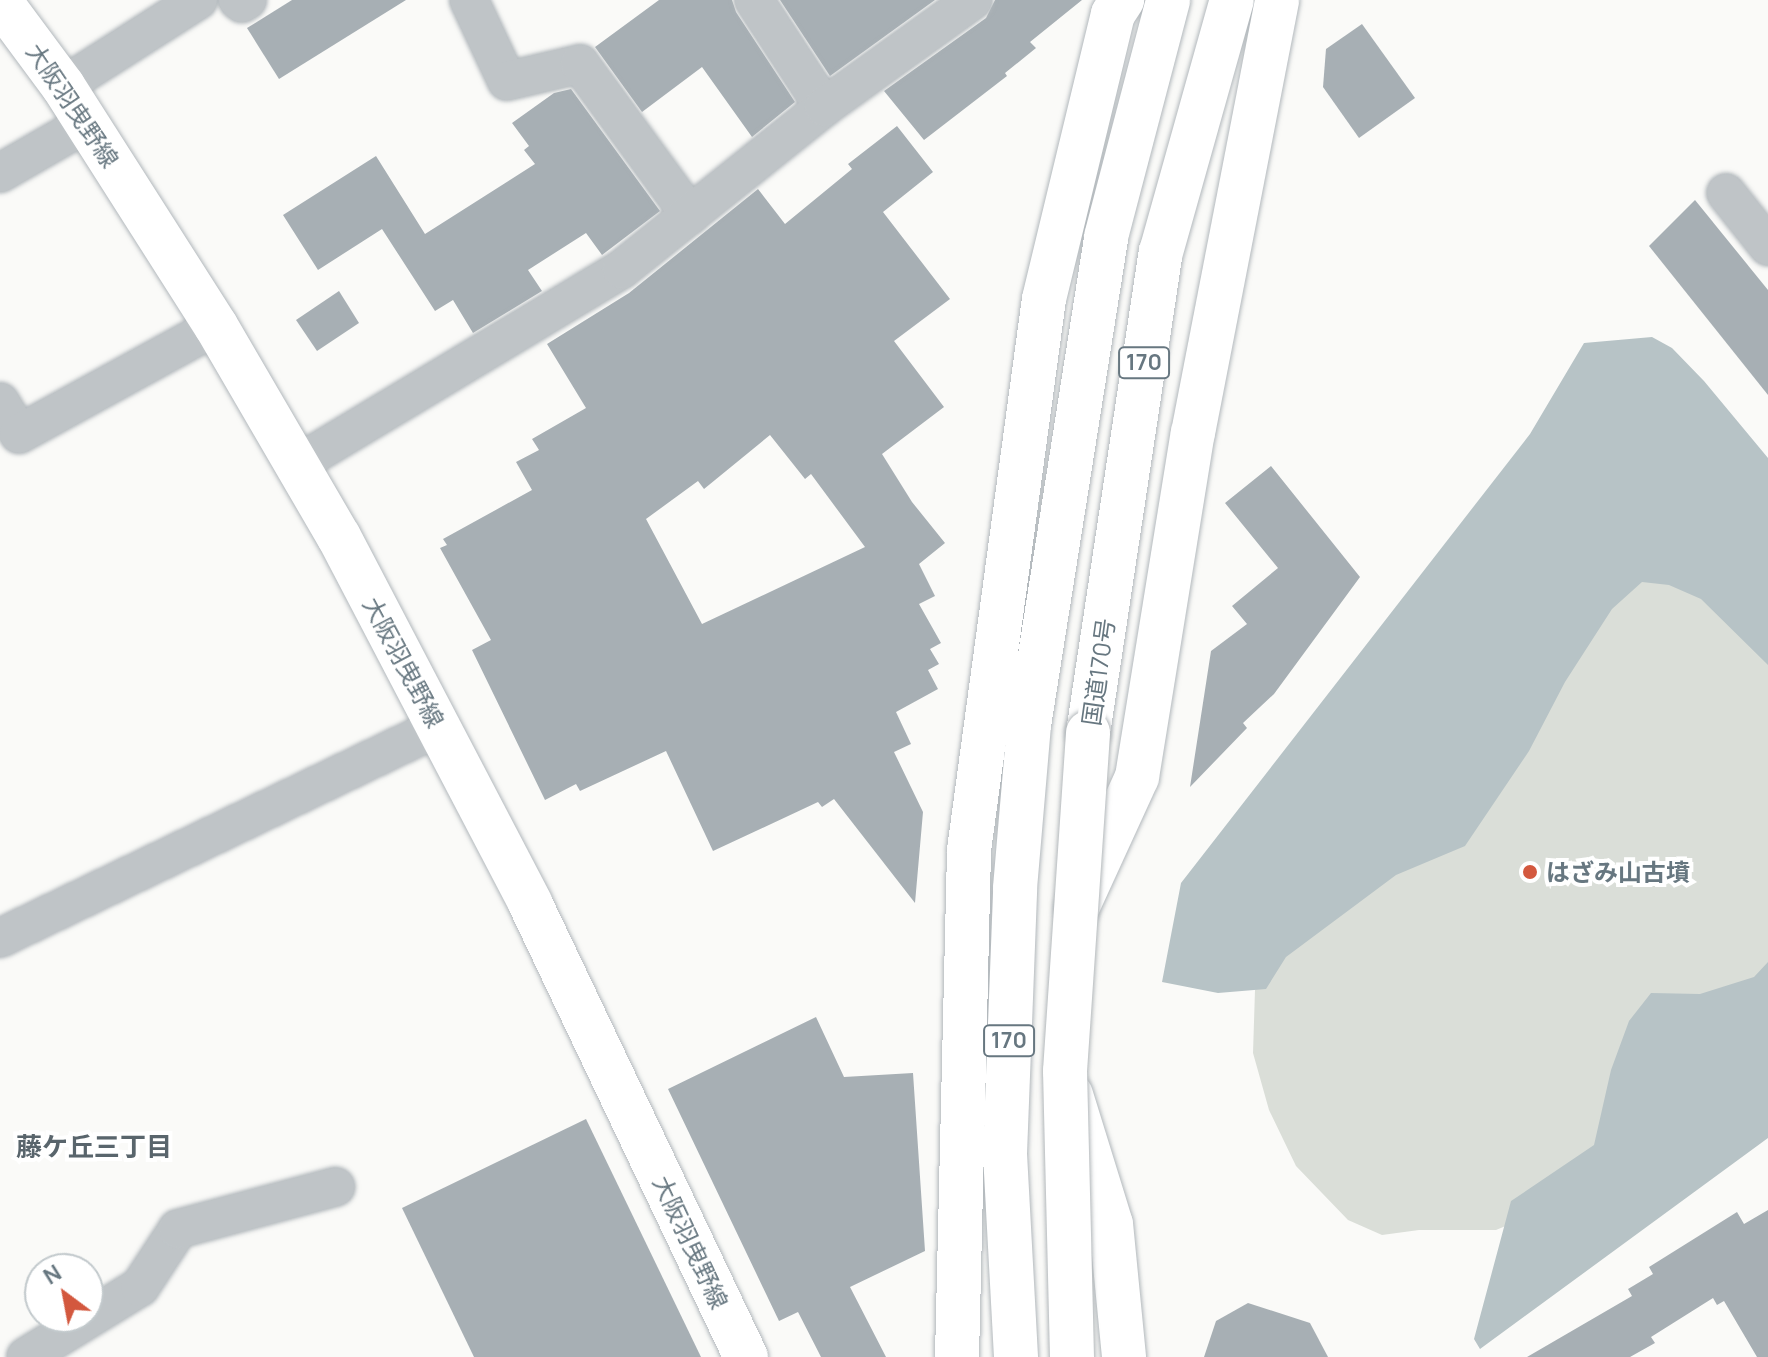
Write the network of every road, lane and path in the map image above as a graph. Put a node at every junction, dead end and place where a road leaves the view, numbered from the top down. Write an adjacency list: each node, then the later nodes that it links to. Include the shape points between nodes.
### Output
1 (198, 0): 12 (street)
2 (238, 0): 3 (street)
3 (247, 0)
4 (469, 0): 17 (street, via 507,81 580,64)
5 (754, 0): 13 (street)
6 (973, 0): 13 (street)
7 (1122, 0): 27 (main road, via 1113,14 1044,299 969,850)
8 (1168, 0): 28 (main road, 170, via 1106,237 1029,725 1015,888 1005,1154)
9 (1232, 0): 29 (main road, 国道170号 / 170, bridge, via 1161,252 1088,733 1065,1071)
10 (1277, 0): 30 (main road, via 1193,433 1137,777 1064,934 1056,1045 1111,1224)
11 (3, 13): 12 (main road, 大阪羽曳野線)
12 (63, 86): 14 (main road, 大阪羽曳野線)
13 (824, 107): 17 (street)
14 (87, 123): 15 (street); 19 (main road, 大阪羽曳野線)
15 (0, 173)
16 (1726, 193): 18 (street)
17 (690, 215): 21 (street, via 622,269)
18 (1768, 246)
19 (216, 326): 20 (street, via 19,434); 21 (main road, 大阪羽曳野線)
20 (0, 402)
21 (296, 465): 22 (main road, 大阪羽曳野線)
22 (438, 727): 23 (street); 26 (main road, 大阪羽曳野線, via 530,903)
23 (0, 938)
24 (335, 1187): 25 (street, via 178,1229 140,1287)
25 (26, 1357)
26 (746, 1357)
27 (957, 1357)
28 (1016, 1357)
29 (1072, 1357)
30 (1124, 1357)

